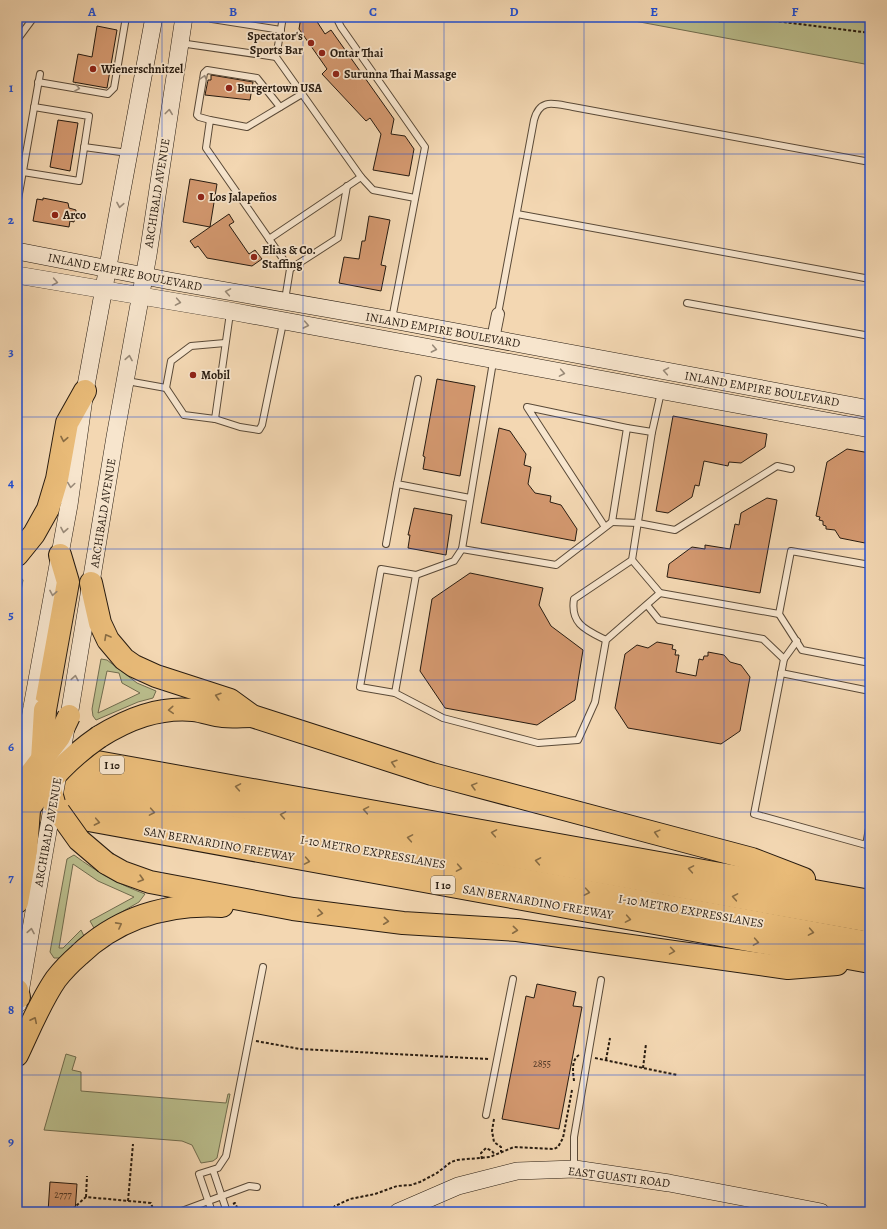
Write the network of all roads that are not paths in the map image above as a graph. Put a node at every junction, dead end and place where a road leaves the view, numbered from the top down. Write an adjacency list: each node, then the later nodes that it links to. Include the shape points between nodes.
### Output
1 (34, 17): 9 (lane)
2 (126, 17): 13 (lane, one-way to 2, via 111,93)
3 (154, 17): 19 (main road)
4 (184, 17): 10 (main road, ARCHIBALD AVENUE)
5 (283, 17): 8 (lane)
6 (336, 17): 24 (lane, via 425,147)
7 (212, 19): 8 (lane)
8 (280, 30): 11 (lane)
9 (17, 40)
10 (180, 43): 11 (lane); 32 (main road, ARCHIBALD AVENUE, one-way to 10)
11 (276, 57): 14 (lane)
12 (40, 74): 13 (lane)
13 (38, 82): 15 (lane)
14 (302, 94): 16 (lane); 22 (lane)
15 (34, 106): 18 (lane, via 90,116); 21 (lane)
16 (280, 107): 17 (lane, via 247,127); 17 (lane, one-way to 16, via 199,118 197,115 204,73 207,70 257,78)
17 (210, 120): 27 (lane, via 206,148)
18 (84, 147): 19 (lane); 21 (lane, via 79,181)
19 (129, 154): 29 (main road, one-way to 29)
20 (870, 162): 26 (lane, via 545,104 538,108 534,120)
21 (23, 172): 25 (lane)
22 (360, 177): 23 (lane); 24 (lane, via 373,190)
23 (347, 186): 27 (lane); 30 (lane, via 338,238)
24 (415, 198): 40 (lane)
25 (17, 205)
26 (517, 214): 33 (lane); 39 (lane)
27 (269, 239): 30 (lane)
28 (17, 250): 29 (main road, INLAND EMPIRE BOULEVARD)
29 (109, 268): 32 (main road, INLAND EMPIRE BOULEVARD); 34 (main road)
30 (290, 269): 36 (lane)
31 (17, 275): 34 (main road, INLAND EMPIRE BOULEVARD, one-way to 34)
32 (143, 275): 35 (main road, ARCHIBALD AVENUE); 36 (main road, INLAND EMPIRE BOULEVARD, one-way to 32)
33 (870, 279)
34 (105, 290): 35 (main road, INLAND EMPIRE BOULEVARD); 49 (main road)
35 (140, 296): 38 (main road, INLAND EMPIRE BOULEVARD, one-way to 38); 47 (main road, ARCHIBALD AVENUE, one-way to 35)
36 (284, 302): 40 (main road, INLAND EMPIRE BOULEVARD)
37 (687, 303): 42 (lane)
38 (230, 311): 41 (main road, INLAND EMPIRE BOULEVARD); 44 (lane)
39 (498, 314): 43 (street)
40 (392, 320): 43 (main road, INLAND EMPIRE BOULEVARD)
41 (284, 321): 45 (main road, INLAND EMPIRE BOULEVARD, one-way to 45); 52 (lane, via 259,430)
42 (870, 336)
43 (493, 339): 51 (main road, INLAND EMPIRE BOULEVARD, one-way to 43)
44 (226, 343): 48 (lane, via 191,346 171,361); 52 (lane)
45 (493, 360): 50 (main road, INLAND EMPIRE BOULEVARD, one-way to 50); 58 (lane)
46 (418, 379): 57 (lane)
47 (125, 381): 48 (lane); 69 (main road, ARCHIBALD AVENUE)
48 (166, 388): 52 (lane, via 184,414)
49 (85, 391): 64 (highway, one-way to 64, via 67,423 48,509 38,528); 65 (main road, one-way to 65)
50 (662, 391): 54 (main road, INLAND EMPIRE BOULEVARD); 55 (lane)
51 (870, 409)
52 (215, 419)
53 (627, 428): 55 (lane); 59 (lane); 61 (lane, via 527,407)
54 (870, 429)
55 (652, 432): 60 (lane)
56 (791, 469): 60 (lane, via 777,466 675,530)
57 (397, 484): 58 (lane); 62 (lane)
58 (470, 498): 63 (lane)
59 (612, 522): 60 (lane); 61 (lane)
60 (638, 523): 66 (lane)
61 (605, 528): 63 (lane, via 556,565)
62 (386, 544)
63 (462, 549): 68 (lane, via 454,562)
64 (17, 555)
65 (60, 555): 83 (highway, one-way to 83, bridge, via 68,582 39,709)
66 (632, 560): 70 (lane); 73 (lane, via 574,599 572,610 578,624)
67 (870, 565): 72 (lane, via 791,551)
68 (416, 575): 79 (lane); 79 (lane, via 381,569 360,687)
69 (91, 583): 80 (main road, ARCHIBALD AVENUE, one-way to 69); 81 (highway, one-way to 69, via 230,700 156,676 124,659 108,640 100,623)
70 (660, 593): 71 (lane); 72 (lane)
71 (647, 605): 73 (lane); 75 (lane, via 659,620 763,638)
72 (779, 614): 74 (lane)
73 (606, 640): 79 (lane, via 595,702 578,740 538,743 443,718)
74 (797, 641): 75 (lane); 76 (lane, via 802,650)
75 (784, 658): 77 (lane)
76 (870, 663)
77 (781, 673): 78 (lane); 87 (lane, via 754,814)
78 (870, 691)
79 (395, 693)
80 (68, 716): 83 (highway, bridge, via 59,737)
81 (252, 716): 83 (highway, one-way to 83, bridge, via 224,716 193,710 144,715 99,737); 89 (highway, one-way to 81, via 752,859 439,776)
82 (17, 735): 84 (highway, via 147,758)
83 (28, 780): 84 (highway, I 10); 86 (highway, bridge); 88 (highway, bridge, via 29,824); 91 (highway, one-way to 91, bridge, via 59,812 79,840 106,863 122,872 150,882); 92 (highway, I-10 METRO EXPRESSLANES, one-way to 83); 93 (highway, SAN BERNARDINO FREEWAY / I 10, one-way to 93)
84 (207, 782): 89 (highway, I 10, one-way to 84)
85 (870, 823): 87 (lane)
86 (17, 828)
87 (868, 846)
88 (35, 853): 90 (highway); 97 (main road, ARCHIBALD AVENUE, one-way to 88)
89 (862, 900)
90 (17, 902)
91 (293, 909): 93 (highway, one-way to 93, via 403,923 517,930 788,968); 98 (highway, one-way to 91, via 56,978 90,945 115,927 143,914 168,908 207,905 259,910)
92 (870, 921)
93 (869, 956)
94 (263, 967): 101 (lane, via 226,1156 224,1162)
95 (513, 979): 99 (lane)
96 (601, 980): 100 (lane, via 574,1138)
97 (18, 998)
98 (17, 1055)
99 (486, 1115)
100 (574, 1169): 108 (main road, EAST GUASTI ROAD, via 516,1171 458,1186); 109 (main road, EAST GUASTI ROAD, via 669,1183)
101 (213, 1170): 103 (lane); 104 (lane, via 199,1174)
102 (257, 1187): 103 (lane, via 249,1186)
103 (222, 1196): 104 (lane); 107 (lane)
104 (208, 1201): 105 (lane); 106 (lane)
105 (179, 1212)
106 (212, 1212)
107 (227, 1212)
108 (398, 1212)
109 (821, 1212)

